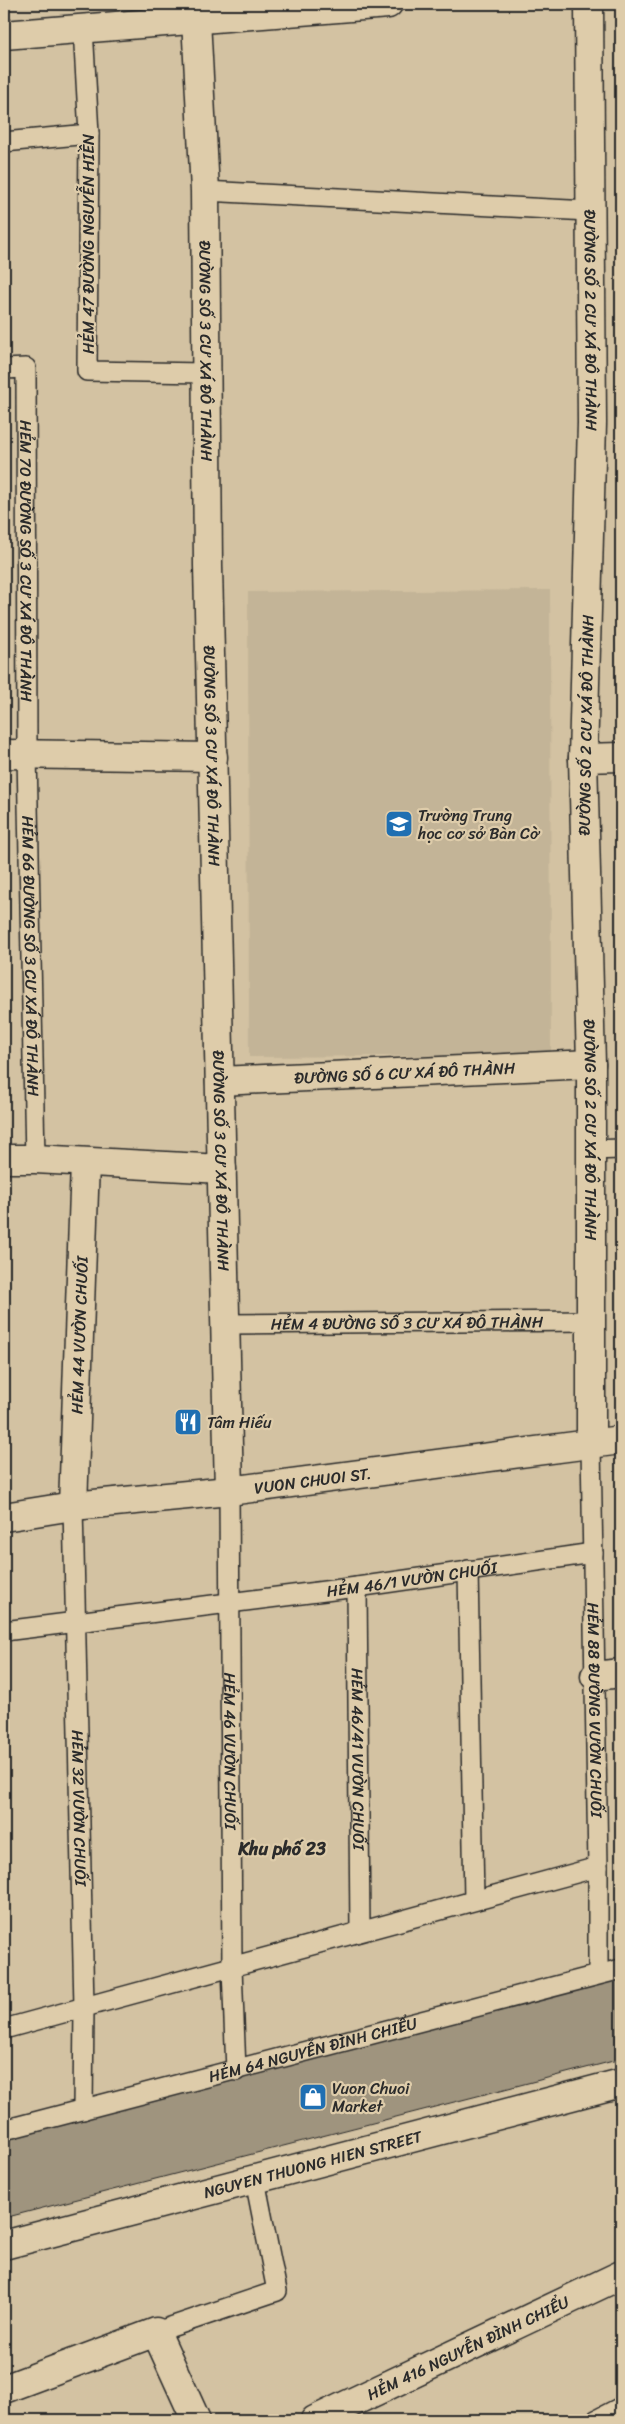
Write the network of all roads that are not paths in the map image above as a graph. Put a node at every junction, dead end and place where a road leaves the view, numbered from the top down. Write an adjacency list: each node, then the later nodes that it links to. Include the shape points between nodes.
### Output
1 (388, 4): 3 (street)
2 (589, 4): 9 (street, ÐƯỜNG SỐ 2 CƯ XÁ ĐÔ THÀNH)
3 (200, 12): 4 (street); 8 (street, ÐƯỜNG SỐ 3 CƯ XÁ ĐÔ THÀNH)
4 (83, 28): 5 (street); 6 (lane, HẺM 47 ĐƯỜNG NGUYỄN HIỀN)
5 (4, 34)
6 (89, 134): 7 (lane); 11 (lane, HẺM 47 ĐƯỜNG NGUYỄN HIỀN, via 87,371)
7 (4, 142)
8 (205, 191): 9 (lane); 11 (street, ÐƯỜNG SỐ 3 CƯ XÁ ĐÔ THÀNH)
9 (589, 211): 14 (street, ÐƯỜNG SỐ 2 CƯ XÁ ĐÔ THÀNH, via 592,423)
10 (4, 369): 12 (lane, HẺM 70 ÐƯỜNG SỐ 3 CƯ XÁ ĐÔ THÀNH, via 26,368)
11 (205, 373): 13 (street, ÐƯỜNG SỐ 3 CƯ XÁ ĐÔ THÀNH)
12 (16, 754): 13 (street); 21 (lane, HẺM 66 ÐƯỜNG SỐ 3 CƯ XÁ ĐÔ THÀNH)
13 (213, 757): 17 (street, ÐƯỜNG SỐ 3 CƯ XÁ ĐÔ THÀNH)
14 (583, 758): 15 (street); 16 (street, ÐƯỜNG SỐ 2 CƯ XÁ ĐÔ THÀNH)
15 (621, 758)
16 (590, 1064): 17 (street, ĐƯỜNG SỐ 6 CƯ XÁ ĐÔ THÀNH); 19 (street, ÐƯỜNG SỐ 2 CƯ XÁ ĐÔ THÀNH)
17 (220, 1081): 23 (street, ÐƯỜNG SỐ 3 CƯ XÁ ĐÔ THÀNH)
18 (621, 1148): 19 (lane)
19 (591, 1150): 24 (street, ÐƯỜNG SỐ 2 CƯ XÁ ĐÔ THÀNH)
20 (4, 1159): 21 (street)
21 (35, 1159): 22 (street)
22 (84, 1163): 23 (street); 29 (street, HẺM 44 VƯỜN CHUỐI)
23 (222, 1170): 25 (street, ÐƯỜNG SỐ 3 CƯ XÁ ĐÔ THÀNH)
24 (591, 1321): 25 (lane, HẺM 4 ÐƯỜNG SỐ 3 CƯ XÁ ĐÔ THÀNH); 27 (street, ÐƯỜNG SỐ 2 CƯ XÁ ĐÔ THÀNH)
25 (225, 1324): 28 (street, ÐƯỜNG SỐ 3 CƯ XÁ ĐÔ THÀNH)
26 (621, 1440): 27 (street, VUON CHUOI ST.)
27 (591, 1445): 28 (street, VUON CHUOI ST.); 31 (lane, HẺM 88 ĐƯỜNG VƯỜN CHUỐI)
28 (229, 1491): 29 (street, VUON CHUOI ST.); 34 (lane, HẺM 46 VƯỜN CHUỐI)
29 (73, 1506): 30 (street, VUON CHUOI ST.); 35 (lane, HẺM 32 VƯỜN CHUỐI)
30 (4, 1517)
31 (593, 1553): 32 (lane, HẺM 46/1 VƯỜN CHUỐI); 37 (lane, HẺM 88 ĐƯỜNG VƯỜN CHUỐI)
32 (468, 1570): 33 (lane, HẺM 46/1 VƯỜN CHUỐI); 39 (lane)
33 (357, 1587): 34 (lane, HẺM 46/1 VƯỜN CHUỐI); 40 (lane, HẺM 46/41 VƯỜN CHUỐI)
34 (230, 1604): 35 (lane, HẺM 46/1 VƯỜN CHUỐI); 41 (lane, HẺM 46 VƯỜN CHUỐI)
35 (75, 1622): 36 (lane, HẺM 46/1 VƯỜN CHUỐI); 44 (lane, HẺM 32 VƯỜN CHUỐI)
36 (4, 1631)
37 (608, 1674): 38 (lane, HẺM 88 ĐƯỜNG VƯỜN CHUỐI)
38 (598, 1868): 39 (lane); 43 (lane, HẺM 88 ĐƯỜNG VƯỜN CHUỐI)
39 (474, 1900): 40 (lane)
40 (360, 1931): 41 (lane)
41 (232, 1968): 44 (lane); 46 (lane, HẺM 46 VƯỜN CHUỐI)
42 (621, 1969): 43 (lane, HẺM 64 NGUYỄN ÐÌNH CHIỂU)
43 (598, 1974): 46 (lane, HẺM 64 NGUYỄN ÐÌNH CHIỂU)
44 (84, 2007): 45 (lane); 48 (lane, HẺM 32 VƯỜN CHUỐI)
45 (4, 2029)
46 (236, 2071): 48 (lane, HẺM 64 NGUYỄN ÐÌNH CHIỂU)
47 (621, 2083): 50 (street, NGUYEN THUONG HIEN STREET)
48 (83, 2110): 49 (lane, HẺM 64 NGUYỄN ÐÌNH CHIỂU)
49 (4, 2130)
50 (255, 2180): 51 (street, NGUYEN THUONG HIEN STREET); 53 (lane, via 277,2291)
51 (4, 2245)
52 (621, 2275): 57 (street, HẺM 416 NGUYỄN ÐÌNH CHIỂU)
53 (156, 2332): 54 (street); 56 (street)
54 (4, 2389)
55 (621, 2407): 58 (lane)
56 (196, 2420)
57 (315, 2420)
58 (596, 2420)

